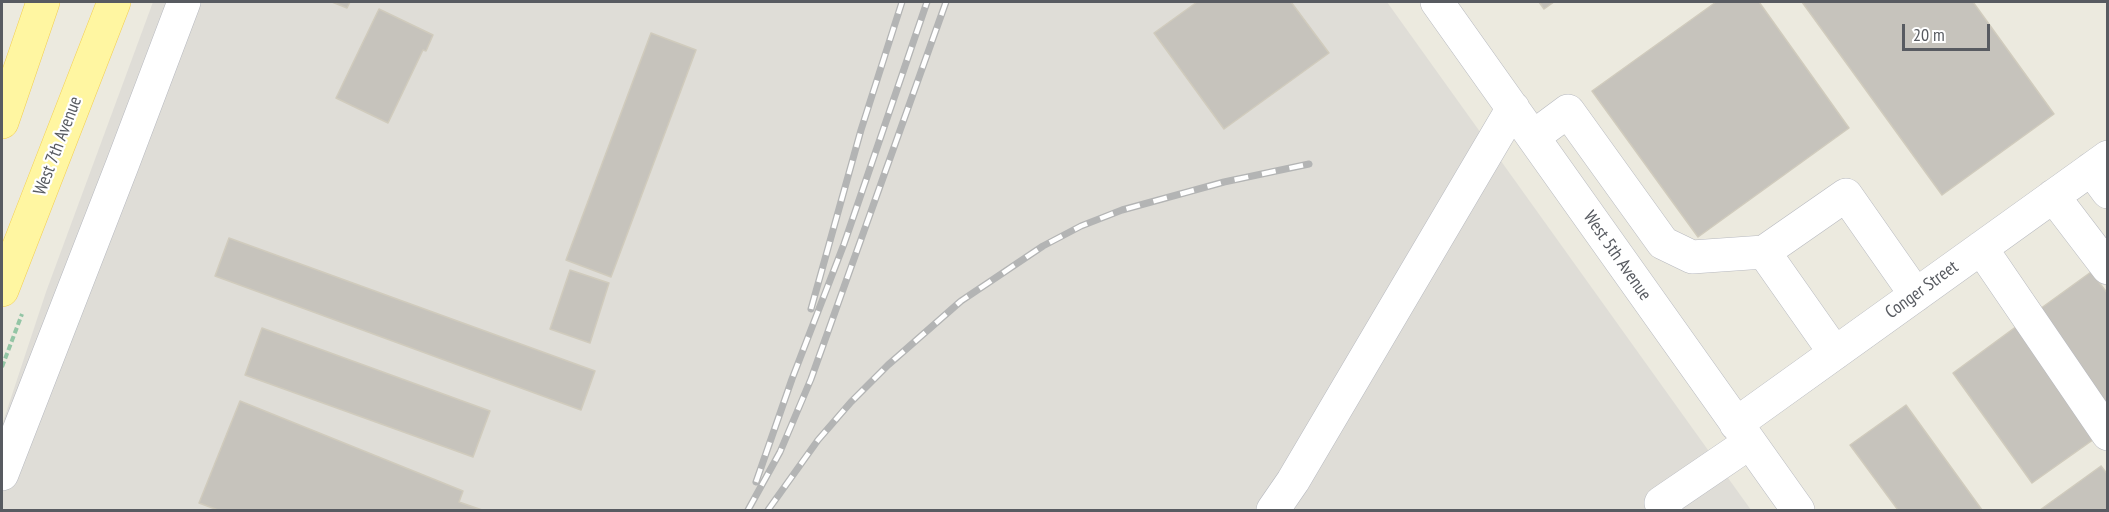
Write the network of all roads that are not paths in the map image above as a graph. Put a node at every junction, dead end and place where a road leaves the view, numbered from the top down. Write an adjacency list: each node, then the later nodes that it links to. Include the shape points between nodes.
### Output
1 (43, 2): 6 (main road)
2 (114, 2): 17 (main road, West 7th Avenue)
3 (184, 2): 22 (street)
4 (1437, 2): 5 (street, West 5th Avenue)
5 (1513, 108): 7 (street, West 5th Avenue); 23 (street)
6 (2, 122)
7 (1533, 137): 9 (street, via 1568,111); 11 (street, West 5th Avenue)
8 (2102, 172): 10 (street, Conger Street)
9 (1618, 180): 11 (street); 12 (street)
10 (2053, 196): 13 (street, Conger Street); 15 (street)
11 (1581, 206): 16 (street, West 5th Avenue)
12 (1663, 243): 14 (street, via 1692,257); 16 (street)
13 (1981, 248): 18 (street, Conger Street); 21 (street)
14 (1764, 252): 18 (street, via 1846,195); 19 (street)
15 (2108, 268)
16 (1626, 269): 20 (street, West 5th Avenue)
17 (2, 290)
18 (1916, 295): 19 (street, Conger Street)
19 (1835, 352): 20 (street, Conger Street)
20 (1743, 434): 24 (street, Conger Street, via 1661,503); 25 (street, West 5th Avenue)
21 (2108, 434)
22 (2, 474)
23 (1273, 510)
24 (1666, 510)
25 (1798, 510)

